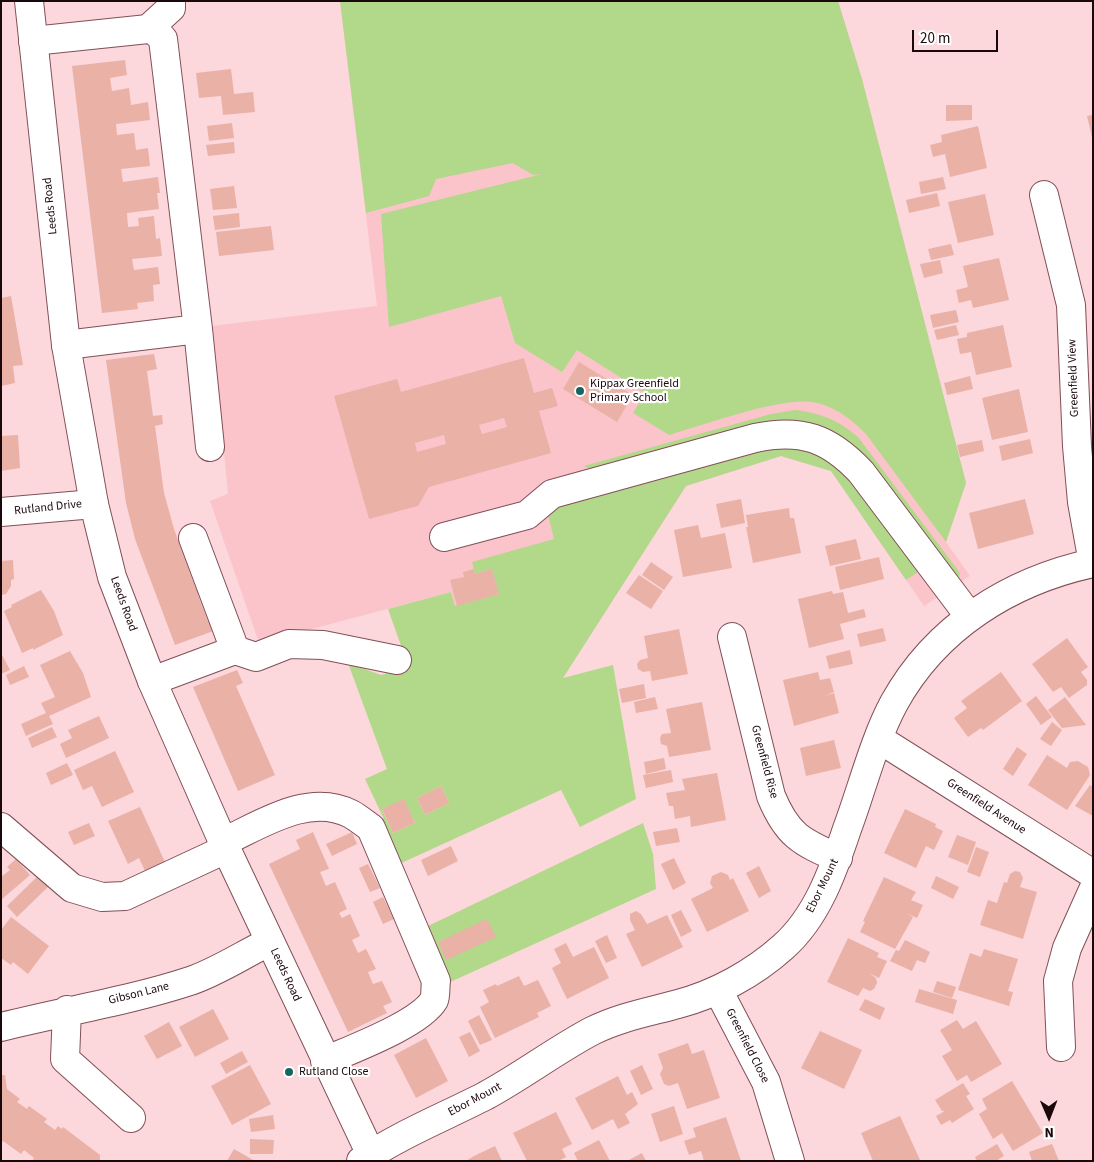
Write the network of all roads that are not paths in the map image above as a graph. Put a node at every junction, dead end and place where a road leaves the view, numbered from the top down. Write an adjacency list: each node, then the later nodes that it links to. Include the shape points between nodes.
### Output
1 (30, 1): 4 (street, Leeds Road)
2 (170, 1): 3 (street, via 171,8)
3 (148, 29): 4 (street); 6 (street, via 159,34 165,46)
4 (33, 41): 7 (street, Leeds Road)
5 (1044, 195): 13 (street, Greenfield View, via 1071,305 1079,474)
6 (198, 328): 7 (street); 8 (street)
7 (66, 345): 9 (street, Leeds Road)
8 (210, 447)
9 (94, 504): 10 (street, Rutland Drive); 18 (street, Leeds Road, via 112,577)
10 (1, 512)
11 (444, 537): 14 (street, via 528,515 552,494 755,438 778,433 802,435 825,442 856,466)
12 (193, 538): 16 (street)
13 (1093, 563): 14 (street, Ebor Mount, via 1037,579 994,600)
14 (970, 617): 19 (street, Ebor Mount, via 920,664 893,705)
15 (732, 637): 22 (street, Greenfield Rise, via 779,814 805,843)
16 (235, 650): 17 (street, via 256,657 289,644 323,645); 18 (street)
17 (397, 660)
18 (152, 681): 21 (street, Leeds Road)
19 (879, 739): 22 (street, Ebor Mount); 23 (street, Greenfield Avenue)
20 (1, 826): 21 (street, via 72,888 102,897 125,896)
21 (225, 846): 25 (street, Leeds Road); 30 (street, via 291,811 307,807 324,807 350,814 371,828 436,981 435,999 426,1011 404,1025)
22 (838, 858): 26 (street, Ebor Mount, via 824,891 804,924 784,946)
23 (1093, 874)
24 (1093, 890): 29 (street, via 1067,948 1058,982)
25 (269, 942): 27 (street, Gibson Lane, via 193,980 141,995); 30 (street, Leeds Road)
26 (718, 990): 32 (street, Ebor Mount, via 592,1031 486,1095); 33 (street, Greenfield Close, via 766,1082)
27 (67, 1010): 28 (street, Gibson Lane); 31 (street, via 65,1059)
28 (1, 1028)
29 (1061, 1047)
30 (325, 1061): 32 (street, Leeds Road)
31 (131, 1118)
32 (368, 1159)
33 (790, 1161)

